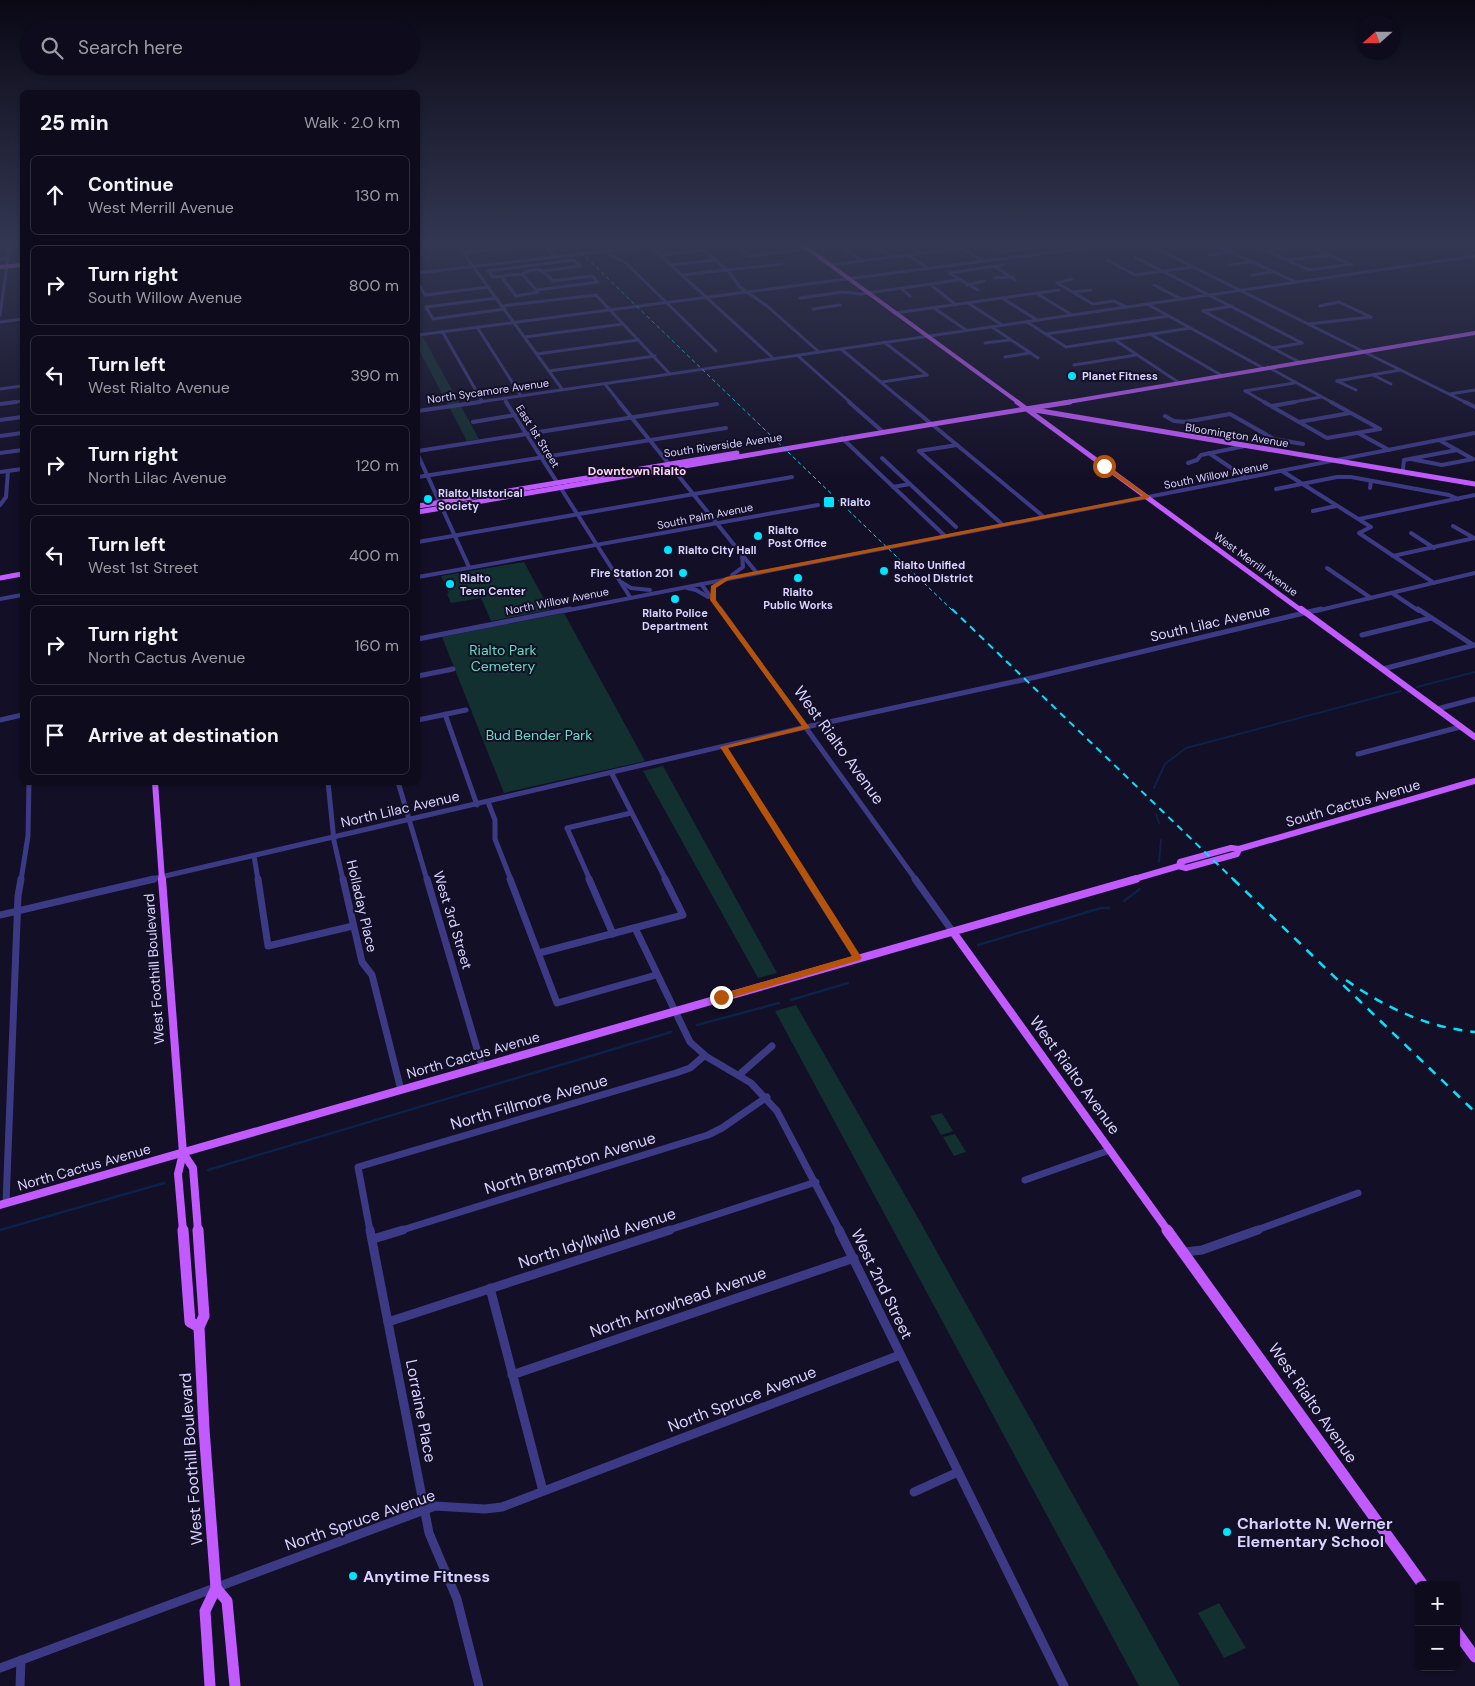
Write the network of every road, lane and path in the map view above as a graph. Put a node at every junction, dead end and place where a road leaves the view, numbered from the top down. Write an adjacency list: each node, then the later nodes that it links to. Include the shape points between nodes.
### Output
1 (514, 321): 30 (street)
2 (510, 322): 20 (street)
3 (621, 322): 17 (street)
4 (685, 322): 38 (street)
5 (734, 322): 48 (street)
6 (785, 322): 40 (street)
7 (907, 322): 29 (main road, West Merrill Avenue)
8 (954, 322): 23 (street)
9 (997, 322): 19 (street)
10 (1026, 322): 19 (street, North Sycamore Avenue); 27 (street)
11 (1130, 322): 27 (street)
12 (1179, 322): 22 (street)
13 (1223, 322): 36 (street)
14 (1262, 322): 36 (street, via 1302,343)
15 (1303, 322): 18 (street)
16 (1329, 322): 18 (street)
17 (623, 324): 30 (street); 31 (street)
18 (1308, 324): 39 (street)
19 (1002, 325): 21 (street, North Sycamore Avenue)
20 (476, 327): 24 (street); 71 (street, East 1st Street)
21 (992, 327): 23 (street, North Sycamore Avenue); 32 (street)
22 (1191, 328): 28 (street); 51 (street)
23 (966, 330): 29 (street, North Sycamore Avenue)
24 (442, 331): 26 (street); 75 (street)
25 (1475, 333): 39 (main road, South Riverside Avenue)
26 (420, 334)
27 (1046, 334): 33 (street, via 1066,347)
28 (1150, 334): 33 (street); 55 (street)
29 (927, 336): 34 (street, North Sycamore Avenue); 81 (main road, West Merrill Avenue)
30 (525, 337): 42 (street)
31 (638, 340): 42 (street); 45 (street)
32 (1010, 340): 35 (street); 41 (street)
33 (1115, 340): 44 (street)
34 (884, 342): 37 (street, North Sycamore Avenue); 58 (street, via 927,375)
35 (985, 343)
36 (1272, 348): 49 (street)
37 (841, 349): 40 (street, North Sycamore Avenue); 58 (street)
38 (716, 351)
39 (1363, 351): 49 (main road, South Riverside Avenue); 52 (street)
40 (819, 352): 43 (street, North Sycamore Avenue)
41 (1030, 353): 46 (street); 47 (street)
42 (537, 354): 53 (street)
43 (797, 355): 48 (street, North Sycamore Avenue); 94 (street)
44 (1136, 355): 50 (street); 59 (street)
45 (655, 356): 53 (street); 54 (street)
46 (1005, 357)
47 (1038, 358)
48 (774, 359): 54 (street, North Sycamore Avenue)
49 (1299, 362): 51 (main road, South Riverside Avenue)
50 (1074, 365)
51 (1266, 368): 55 (main road, South Riverside Avenue); 60 (street)
52 (1400, 370): 56 (street); 70 (street)
53 (549, 371): 57 (street)
54 (670, 374): 61 (street, North Sycamore Avenue)
55 (1221, 375): 59 (main road, South Riverside Avenue)
56 (1372, 375): 62 (street); 67 (street, via 1337,380)
57 (555, 378): 64 (street, via 561,384); 66 (street); 69 (street, via 555,387)
58 (882, 382): 92 (street)
59 (1178, 382): 78 (main road, South Riverside Avenue); 81 (main road, South Riverside Avenue)
60 (1295, 382): 72 (street); 79 (street, via 1245,391)
61 (606, 384): 64 (street, North Sycamore Avenue); 88 (street)
62 (1391, 384)
63 (20, 386): 65 (street)
64 (580, 387): 66 (street, North Sycamore Avenue)
65 (0, 389)
66 (562, 390): 69 (street, North Sycamore Avenue)
67 (1356, 390)
68 (1475, 390): 70 (street)
69 (547, 392): 71 (street, North Sycamore Avenue)
70 (1450, 394): 80 (street)
71 (521, 396): 73 (street, North Sycamore Avenue)
72 (1322, 397): 79 (street); 84 (street)
73 (504, 398): 75 (street, North Sycamore Avenue); 85 (street, East 1st Street)
74 (20, 401): 76 (street)
75 (482, 401): 82 (street, North Sycamore Avenue)
76 (0, 404)
77 (717, 404): 88 (street)
78 (1044, 406): 81 (main road, South Riverside Avenue); 83 (main road, Bloomington Avenue)
79 (1272, 406): 91 (street)
80 (1475, 407)
81 (1024, 408): 83 (main road, Bloomington Avenue); 92 (main road, South Riverside Avenue); 107 (main road, Bloomington Avenue); 143 (main road, West Merrill Avenue)
82 (420, 411)
83 (1051, 411): 108 (main road, Bloomington Avenue)
84 (1350, 413): 91 (street); 96 (street, via 1380,429)
85 (515, 416): 90 (street); 98 (street, East 1st Street)
86 (1165, 416): 101 (street, via 1186,422 1230,414)
87 (20, 417): 89 (street)
88 (633, 417): 98 (street); 102 (street)
89 (0, 420)
90 (474, 422)
91 (1299, 422): 96 (street, via 1327,438)
92 (931, 423): 94 (main road, South Riverside Avenue); 106 (street)
93 (726, 428): 102 (street)
94 (882, 431): 100 (main road, South Riverside Avenue)
95 (20, 433): 99 (street)
96 (1358, 433): 110 (street)
97 (1475, 433): 103 (street, South Willow Avenue)
98 (526, 434): 111 (street); 115 (street, East 1st Street)
99 (0, 436)
100 (842, 438): 104 (main road, South Riverside Avenue); 138 (street)
101 (1274, 439): 105 (street); 108 (street)
102 (651, 440): 115 (street); 122 (street)
103 (1437, 441): 110 (street, South Willow Avenue); 112 (street)
104 (804, 444): 122 (main road, South Riverside Avenue); 124 (main road, South Riverside Avenue)
105 (1303, 444)
106 (957, 445): 153 (street); 156 (street, via 919,451)
107 (1245, 446): 114 (street); 120 (main road, Bloomington Avenue)
108 (1271, 447): 118 (main road, Bloomington Avenue)
109 (20, 450): 113 (street)
110 (1389, 450): 118 (street, South Willow Avenue)
111 (420, 451)
112 (1456, 451): 119 (street); 119 (street, via 1473,459 1442,465)
113 (0, 453)
114 (1208, 453): 121 (street); 132 (street)
115 (541, 458): 129 (street); 137 (street, East 1st Street)
116 (882, 458): 135 (street)
117 (420, 459): 129 (street)
118 (1343, 459): 120 (street, South Willow Avenue); 125 (main road, Bloomington Avenue)
119 (1410, 459): 125 (street, via 1404,460)
120 (1334, 461): 128 (street, South Willow Avenue); 134 (main road, Bloomington Avenue)
121 (1188, 463)
122 (668, 464): 124 (street); 137 (main road, South Riverside Avenue)
123 (20, 468): 126 (street)
124 (672, 469): 137 (main road, South Riverside Avenue); 141 (street)
125 (1402, 469): 134 (main road, Bloomington Avenue)
126 (8, 471): 127 (street); 145 (street, via 6,497)
127 (0, 472)
128 (1282, 472): 132 (street, South Willow Avenue); 136 (street)
129 (428, 476): 130 (street); 146 (street)
130 (420, 477)
131 (792, 477): 141 (street)
132 (1246, 478): 143 (street, South Willow Avenue)
133 (1371, 481): 136 (street, via 1337,477); 139 (street); 144 (street, via 1449,494)
134 (1475, 483)
135 (910, 484): 138 (street); 158 (street)
136 (1302, 484): 140 (street); 149 (street)
137 (558, 485): 146 (main road); 152 (street, East 1st Street)
138 (893, 487): 161 (street)
139 (1370, 488)
140 (1276, 489)
141 (693, 495): 152 (street); 155 (street)
142 (1475, 495): 144 (street)
143 (1148, 497): 153 (street, South Willow Avenue); 187 (main road, West Merrill Avenue)
144 (1458, 499): 154 (street)
145 (0, 505)
146 (441, 505): 148 (main road); 150 (main road); 160 (street)
147 (818, 505): 155 (street, South Palm Avenue)
148 (420, 506)
149 (1336, 506): 151 (street); 154 (street)
150 (420, 511)
151 (1313, 511)
152 (577, 515): 160 (street); 164 (street, East 1st Street)
153 (1044, 517): 156 (street, South Willow Avenue)
154 (1359, 519): 167 (street, via 1371,527 1359,533)
155 (716, 523): 164 (street, South Palm Avenue); 166 (street)
156 (1003, 525): 161 (street, South Willow Avenue)
157 (1453, 526): 162 (street)
158 (956, 527)
159 (1411, 533): 165 (street)
160 (456, 536): 163 (street); 168 (street)
161 (945, 536): 170 (street, South Willow Avenue)
162 (1475, 538): 165 (street)
163 (420, 542)
164 (596, 545): 168 (street, South Palm Avenue); 176 (street, East 1st Street)
165 (1434, 548): 167 (street)
166 (742, 555): 170 (street); 175 (street, via 743,567)
167 (1393, 556): 177 (street)
168 (469, 567): 173 (street, South Palm Avenue)
169 (1327, 568): 184 (street)
170 (756, 572): 175 (street, South Willow Avenue)
171 (1475, 573): 177 (street, South Lilac Avenue)
172 (20, 574): 174 (main road)
173 (420, 576)
174 (0, 578)
175 (726, 579): 178 (street, South Willow Avenue); 186 (street, via 713,587)
176 (619, 580): 180 (street, via 631,588); 183 (street, East 1st Street)
177 (1434, 583): 181 (street, South Lilac Avenue)
178 (701, 584): 179 (street, North Willow Avenue); 186 (street, West Rialto Avenue)
179 (680, 588): 180 (street, North Willow Avenue); 186 (street, via 696,590)
180 (668, 590): 183 (street, North Willow Avenue)
181 (1392, 593): 184 (street, South Lilac Avenue); 188 (street)
182 (20, 595): 185 (street)
183 (630, 597): 190 (street, North Willow Avenue)
184 (1370, 598): 187 (street, South Lilac Avenue)
185 (0, 599)
186 (713, 600): 203 (street, West Rialto Avenue)
187 (1306, 613): 193 (main road, West Merrill Avenue); 203 (street, South Lilac Avenue)
188 (1431, 618): 189 (street); 191 (street)
189 (1362, 635)
190 (420, 638)
191 (1474, 645): 193 (street)
192 (453, 669): 194 (street)
193 (1382, 669): 196 (main road, West Merrill Avenue)
194 (420, 676)
195 (1475, 699): 196 (street)
196 (1437, 709): 202 (main road, West Merrill Avenue)
197 (466, 710): 198 (street)
198 (445, 714): 201 (street); 214 (street)
199 (20, 715): 200 (street)
200 (0, 720)
201 (420, 720)
202 (1460, 726): 204 (main road, West Merrill Avenue); 206 (street)
203 (806, 728): 205 (street, North Lilac Avenue); 224 (street, West Rialto Avenue)
204 (1475, 738)
205 (724, 747): 207 (street, North Lilac Avenue); 227 (street)
206 (1358, 754)
207 (612, 774): 213 (street, North Lilac Avenue); 215 (street)
208 (1475, 781): 224 (main road, South Cactus Avenue, via 1239,849 1237,854 1186,868 1179,866)
209 (29, 785): 220 (street, via 27,852 18,886)
210 (154, 785): 219 (main road, West Foothill Boulevard)
211 (328, 785): 217 (street, Holladay Place)
212 (399, 785): 216 (street, West 3rd Street)
213 (488, 802): 214 (street, North Lilac Avenue); 226 (street, via 495,820 496,839)
214 (477, 804): 216 (street, North Lilac Avenue)
215 (631, 813): 223 (street, via 683,915); 225 (street, via 567,828)
216 (408, 820): 217 (street, North Lilac Avenue); 232 (street, West 3rd Street)
217 (335, 837): 218 (street, North Lilac Avenue); 222 (street, Holladay Place)
218 (254, 856): 219 (street, North Lilac Avenue); 222 (street, via 268,946)
219 (162, 877): 220 (street, North Lilac Avenue); 237 (main road, West Foothill Boulevard)
220 (18, 911): 221 (street, North Lilac Avenue); 242 (street)
221 (0, 915)
222 (353, 926): 234 (street, Holladay Place, via 362,962 372,975)
223 (635, 928): 225 (street); 228 (street, West 2nd Street)
224 (953, 932): 227 (main road, North Cactus Avenue); 236 (main road, West Rialto Avenue)
225 (613, 934): 226 (street)
226 (539, 953): 228 (street, via 557,1003)
227 (857, 958): 229 (main road, North Cactus Avenue)
228 (656, 975): 229 (street, West 2nd Street)
229 (675, 1010): 231 (street, West 2nd Street, via 690,1042); 232 (main road, North Cactus Avenue)
230 (772, 1046): 233 (street)
231 (704, 1056): 233 (street, West 2nd Street); 238 (street, North Fillmore Avenue, via 690,1068 676,1073)
232 (482, 1066): 234 (main road, North Cactus Avenue)
233 (739, 1075): 235 (street, West 2nd Street)
234 (401, 1090): 237 (main road, North Cactus Avenue)
235 (767, 1097): 240 (street, West 2nd Street, via 782,1117); 243 (street, North Brampton Avenue, via 708,1135)
236 (1110, 1150): 239 (street); 244 (main road, West Rialto Avenue)
237 (183, 1153): 242 (main road, North Cactus Avenue); 248 (main road, West Foothill Boulevard, via 194,1168 204,1316); 248 (main road, West Foothill Boulevard, via 178,1174 188,1306 190,1322)
238 (358, 1166): 243 (street, Lorraine Place)
239 (1026, 1180)
240 (816, 1182): 245 (street, West 2nd Street); 246 (street, North Idyllwild Avenue)
241 (1358, 1193): 244 (street, via 1202,1250)
242 (3, 1204)
243 (372, 1239): 247 (street, Lorraine Place)
244 (1185, 1252): 255 (main road, West Rialto Avenue)
245 (854, 1258): 249 (street, West 2nd Street); 250 (street, North Arrowhead Avenue)
246 (490, 1288): 247 (street, North Idyllwild Avenue); 250 (street)
247 (388, 1322): 254 (street, Lorraine Place)
248 (199, 1327): 256 (main road, West Foothill Boulevard)
249 (900, 1355): 251 (street, West 2nd Street); 252 (street, North Spruce Avenue)
250 (512, 1374): 252 (street)
251 (958, 1472): 253 (street); 265 (street, West 2nd Street)
252 (542, 1491): 254 (street, North Spruce Avenue, via 490,1510 446,1505)
253 (914, 1492)
254 (425, 1510): 256 (street, North Spruce Avenue); 264 (street, Lorraine Place, via 429,1533 457,1599)
255 (1420, 1581)
256 (216, 1588): 259 (street, North Spruce Avenue); 262 (main road, West Foothill Boulevard, via 205,1611); 263 (main road, West Foothill Boulevard, via 227,1601)
257 (1460, 1636): 258 (main road)
258 (1475, 1657)
259 (22, 1660): 260 (street, North Spruce Avenue); 261 (street)
260 (0, 1668)
261 (20, 1686)
262 (210, 1686)
263 (235, 1686)
264 (479, 1686)
265 (1064, 1686)

